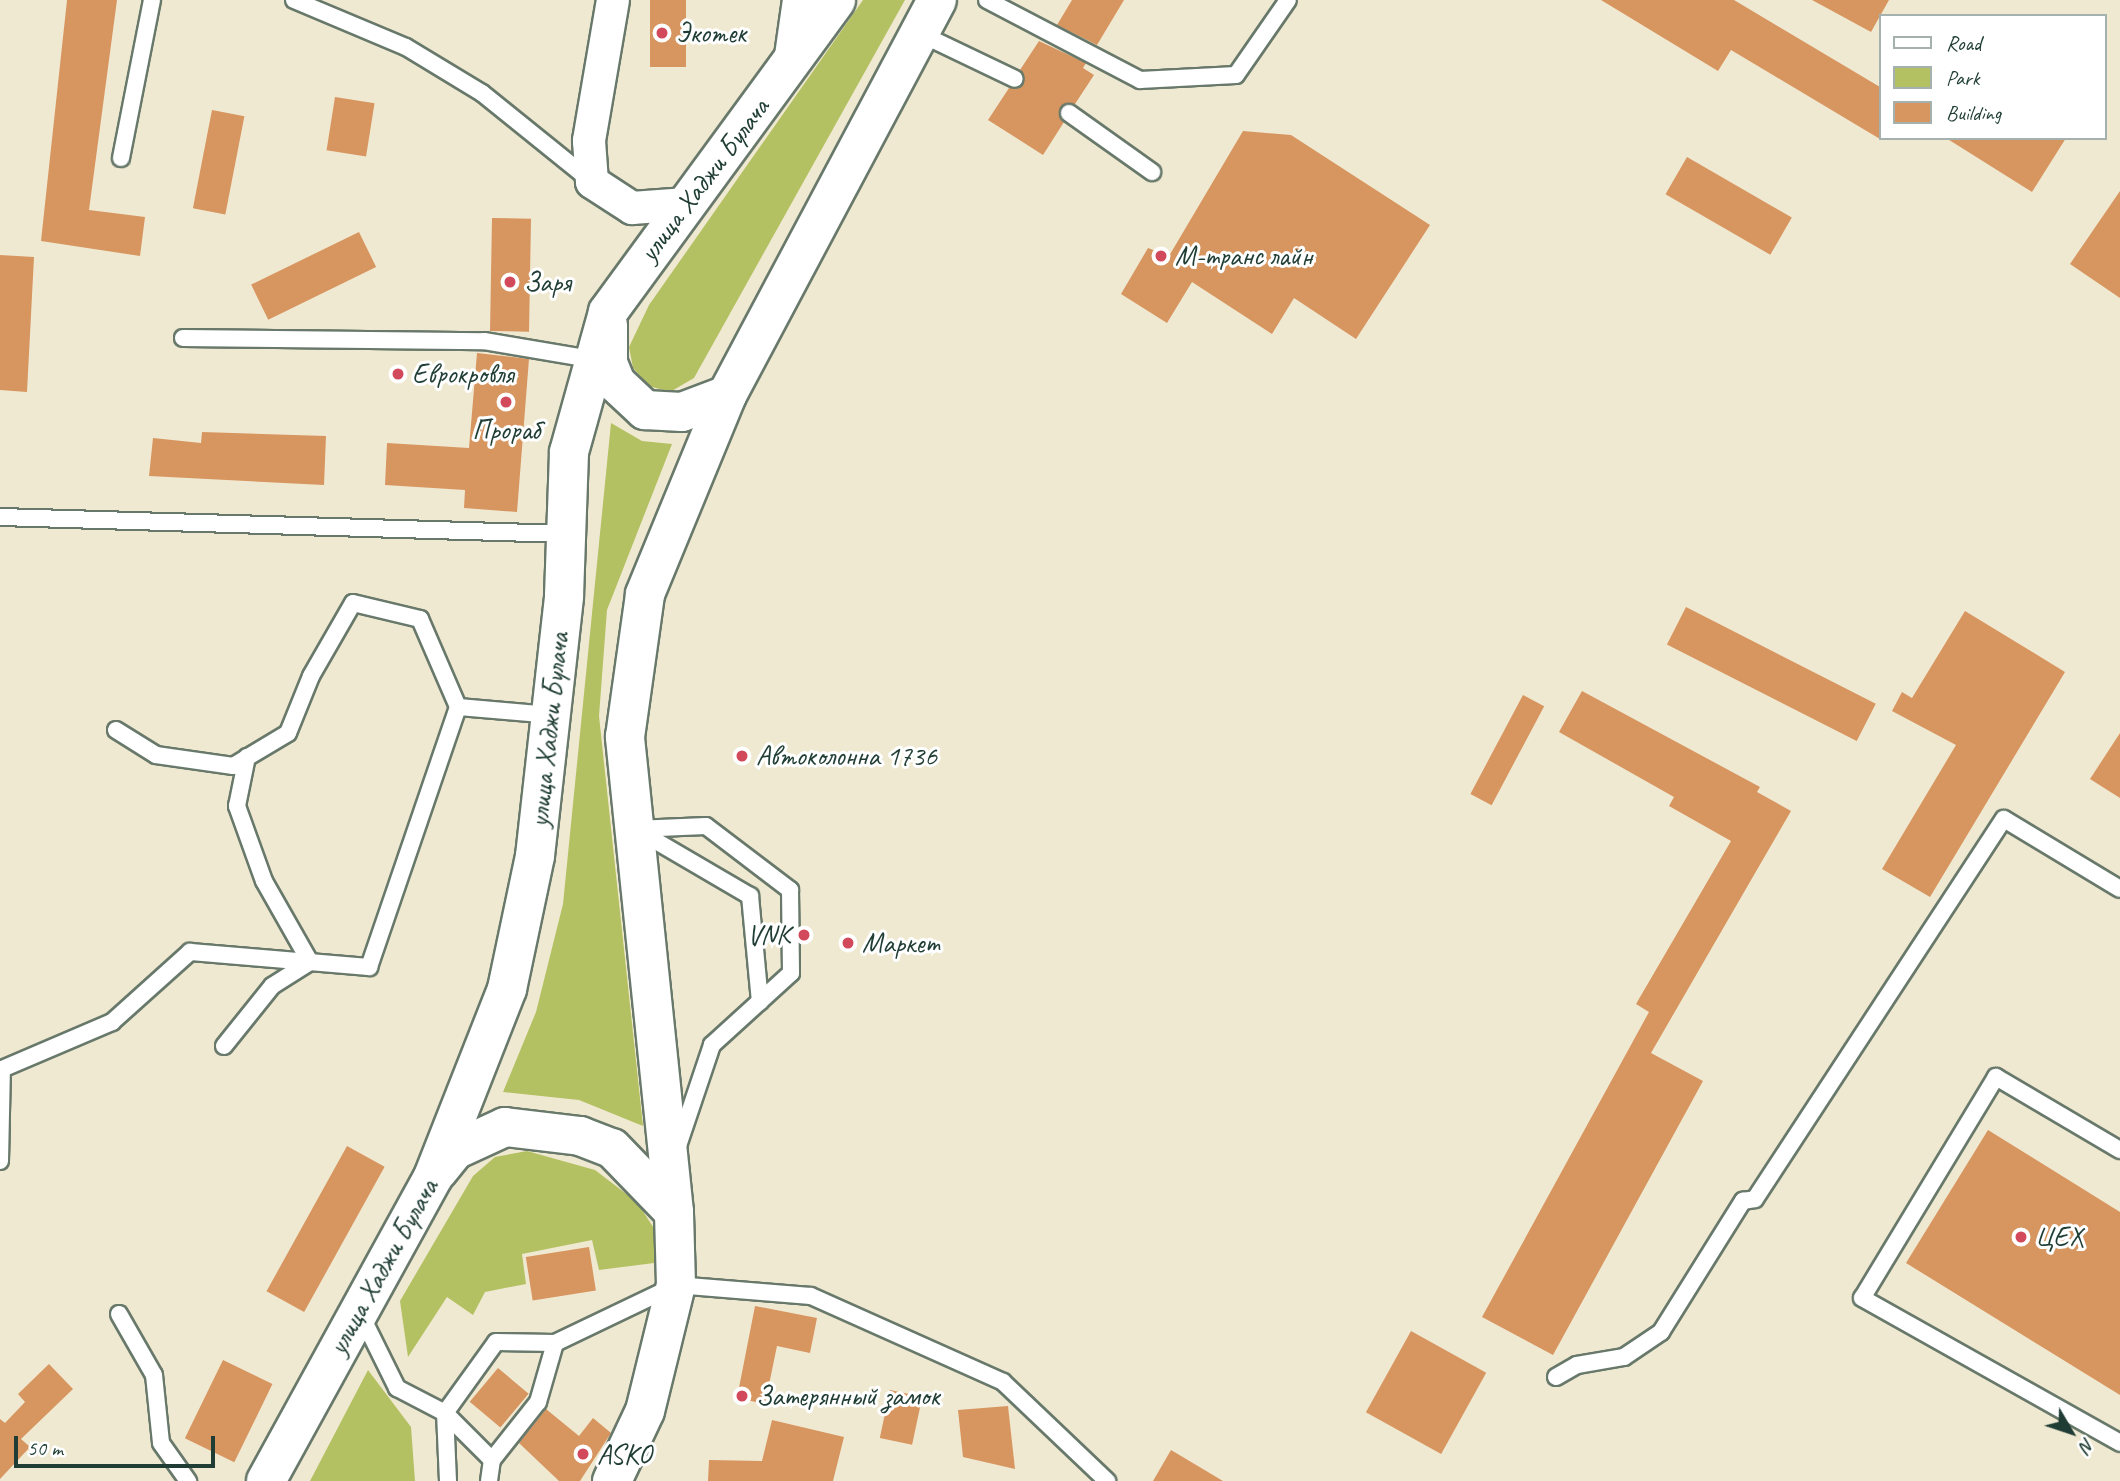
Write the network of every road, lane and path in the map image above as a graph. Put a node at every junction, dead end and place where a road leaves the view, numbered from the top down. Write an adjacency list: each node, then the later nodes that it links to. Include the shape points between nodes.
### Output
1 (152, 0): 13 (lane)
2 (295, 0): 15 (lane, via 406,47 482,93)
3 (614, 0): 15 (street, via 589,141)
4 (799, 0): 10 (street)
5 (836, 0): 10 (main road, улица Хаджи Булача)
6 (937, 0): 9 (main road)
7 (987, 0): 8 (lane, via 1140,80 1236,75)
8 (1288, 0)
9 (917, 32): 11 (lane); 20 (main road)
10 (790, 63): 16 (main road, улица Хаджи Булача)
11 (1015, 79)
12 (1069, 113): 14 (lane)
13 (121, 158)
14 (1152, 172)
15 (592, 182): 16 (street, via 632,208)
16 (687, 204): 17 (main road, улица Хаджи Булача)
17 (608, 312): 19 (main road, улица Хаджи Булача); 20 (main road, via 608,363 616,383 645,410 682,412)
18 (183, 338): 19 (lane, via 484,341)
19 (590, 359): 22 (main road, улица Хаджи Булача, via 569,452)
20 (727, 395): 27 (main road, via 645,594 625,737)
21 (0, 517): 22 (lane)
22 (566, 534): 24 (main road, улица Хаджи Булача)
23 (458, 707): 24 (lane); 26 (lane, via 420,619 353,603 311,676 288,733); 29 (lane, via 369,967)
24 (551, 715): 35 (main road, улица Хаджи Булача, via 535,856 507,989)
25 (116, 730): 26 (lane, via 156,755 233,766)
26 (247, 757): 29 (lane, via 237,806 264,881)
27 (635, 829): 30 (lane, via 750,896); 30 (lane, via 706,826 790,890 792,973); 34 (main road)
28 (2120, 889): 41 (lane, via 2004,819 1755,1199 1743,1201 1661,1332 1623,1357 1577,1365)
29 (310, 962): 31 (lane, via 272,986); 33 (lane, via 190,952 112,1022 2,1069)
30 (760, 1002): 34 (lane, via 712,1045)
31 (224, 1046)
32 (2120, 1150): 43 (lane, via 1996,1077 1862,1298)
33 (0, 1161)
34 (670, 1168): 36 (main road)
35 (433, 1177): 36 (main road, via 454,1150 481,1135 505,1127 535,1128 612,1149); 38 (main road, улица Хаджи Булача)
36 (674, 1212): 37 (main road)
37 (676, 1285): 40 (lane); 49 (main road, via 645,1411); 50 (lane, via 811,1296 1003,1382)
38 (359, 1311): 42 (lane, via 397,1388); 46 (main road, улица Хаджи Булача)
39 (119, 1314): 45 (lane, via 153,1375 161,1443)
40 (555, 1343): 42 (lane, via 496,1342); 44 (lane, via 538,1402)
41 (1556, 1377)
42 (445, 1413): 44 (lane); 47 (lane)
43 (2120, 1443)
44 (492, 1460): 48 (lane)
45 (188, 1481)
46 (266, 1481)
47 (449, 1481)
48 (489, 1481)
49 (612, 1481)
50 (1107, 1481)

